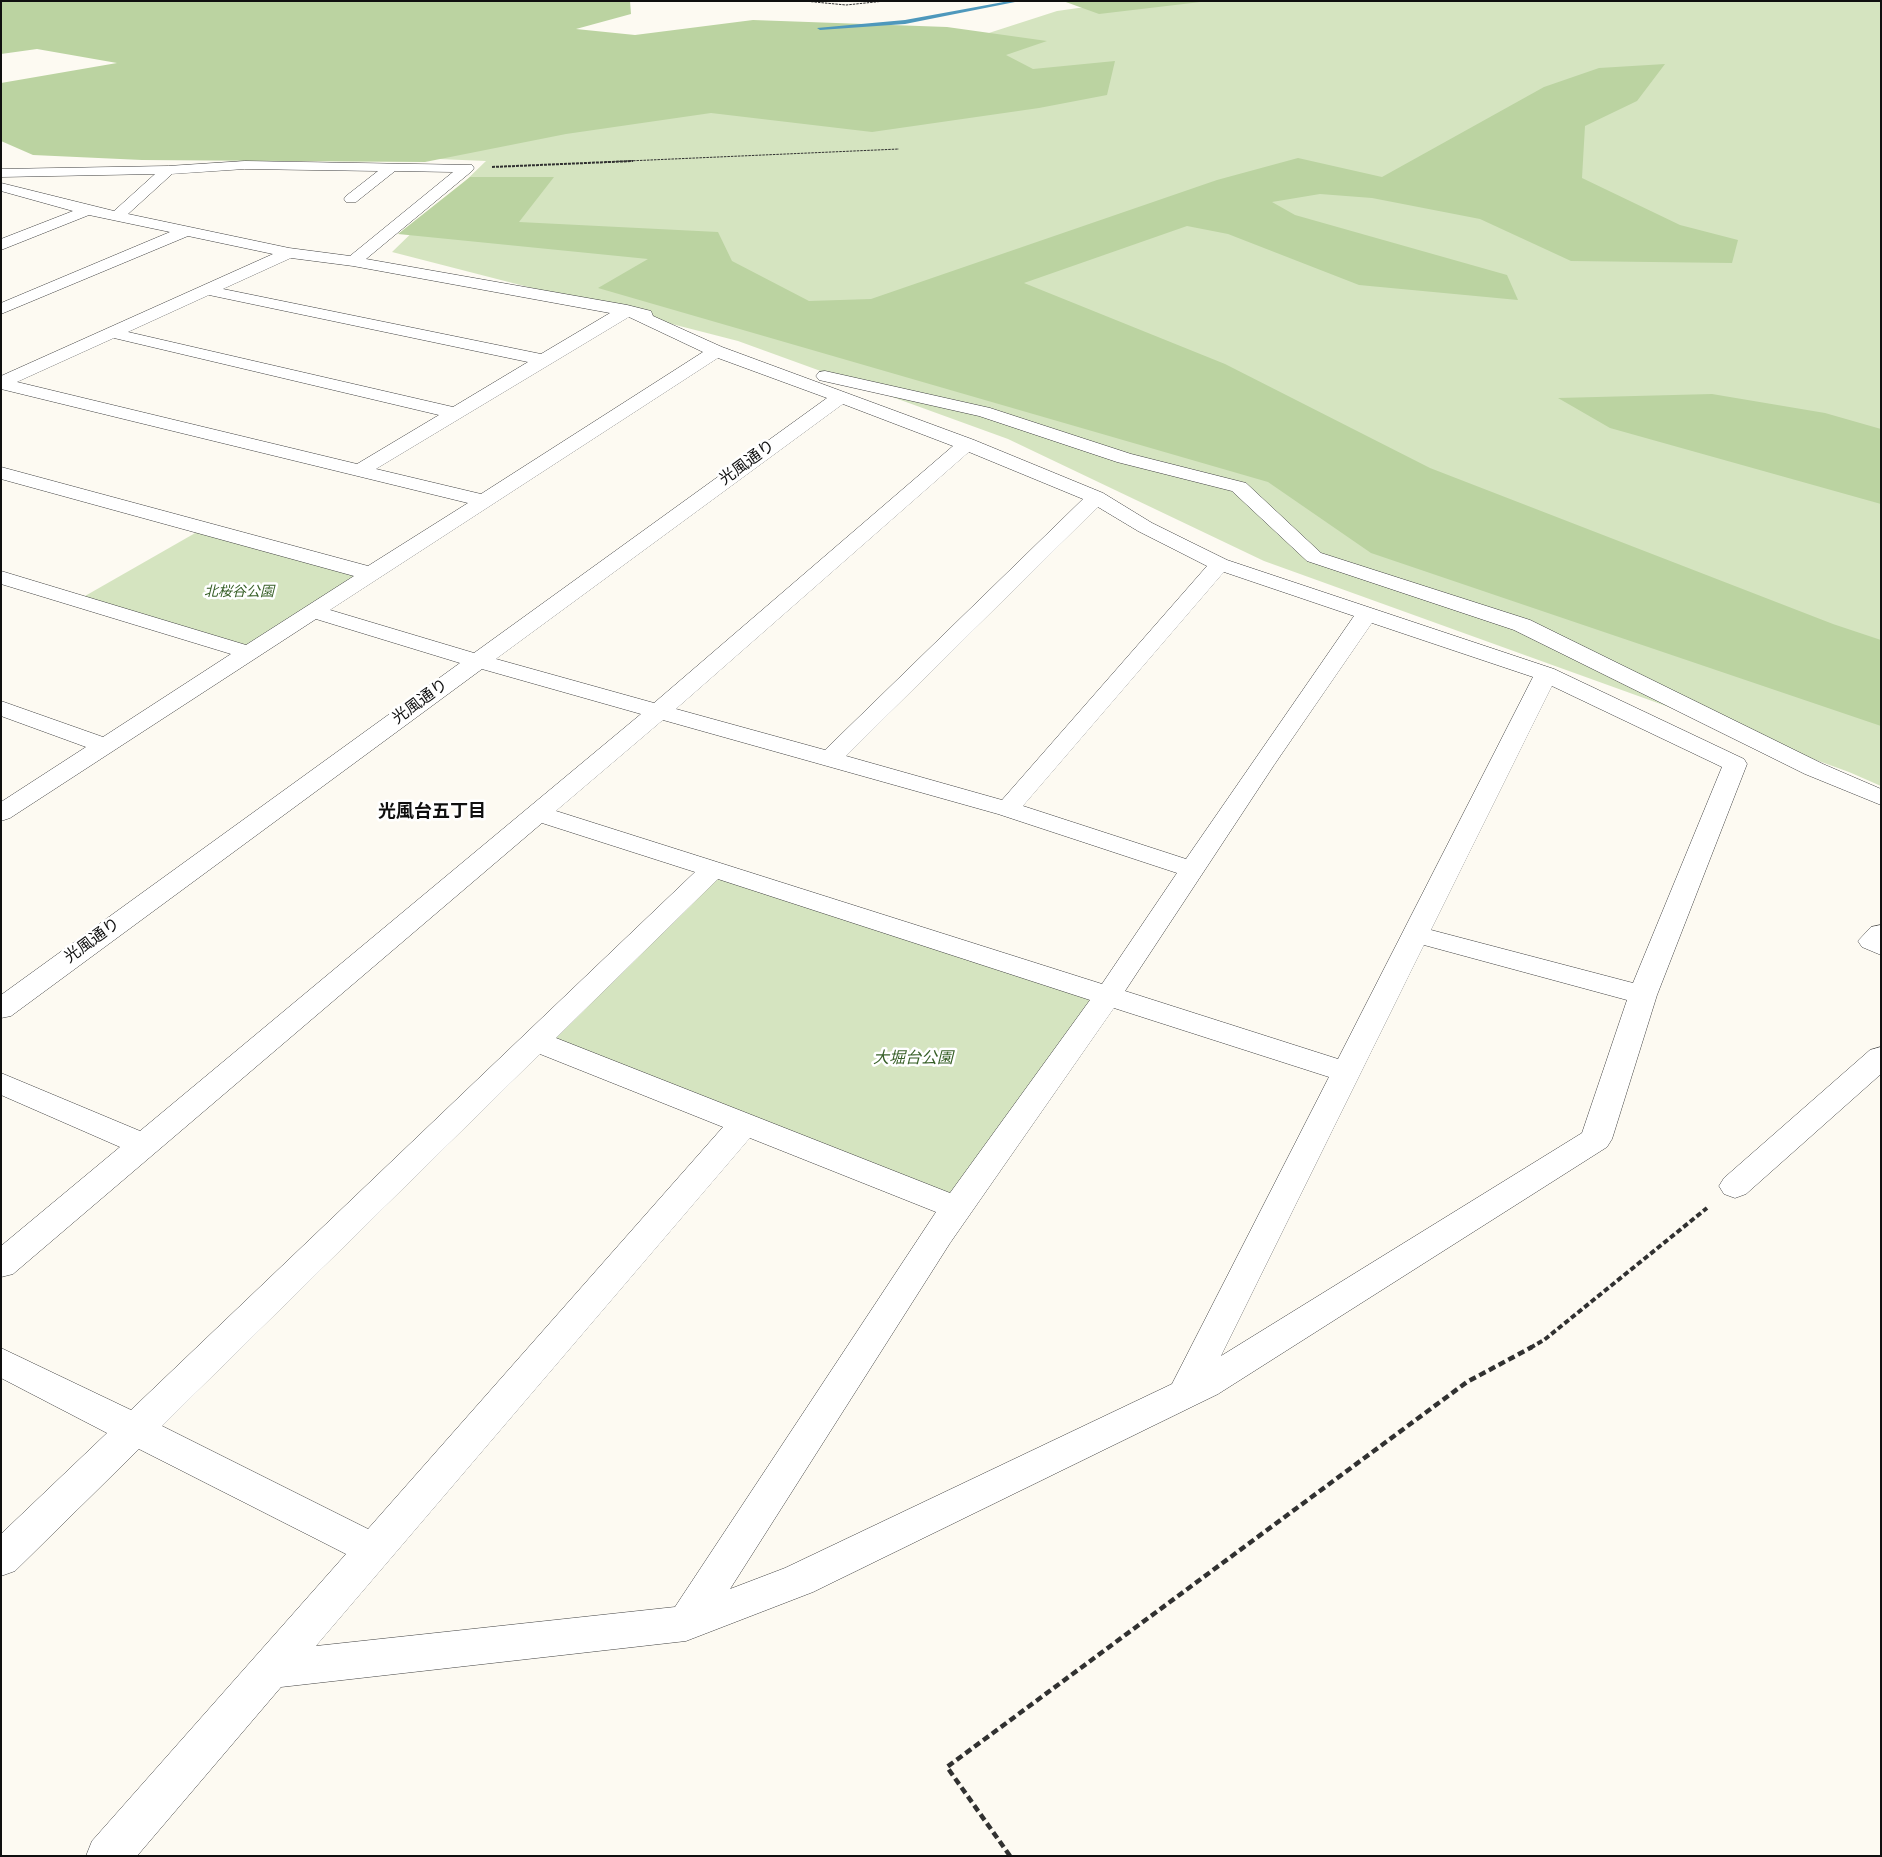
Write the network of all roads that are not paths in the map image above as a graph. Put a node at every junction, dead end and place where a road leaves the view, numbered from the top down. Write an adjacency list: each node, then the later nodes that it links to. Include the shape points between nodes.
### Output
1 (392, 166): 2 (street, via 244,165); 5 (street); 11 (street, via 467,168)
2 (168, 170): 3 (street); 7 (street)
3 (1, 173)
4 (3, 189): 6 (street)
5 (351, 199)
6 (88, 210): 7 (street); 9 (street)
7 (117, 216): 8 (street)
8 (186, 231): 10 (street); 13 (street)
9 (1, 245)
10 (289, 253): 11 (street); 12 (street)
11 (353, 261): 14 (street)
12 (207, 290): 15 (street); 17 (street)
13 (1, 309)
14 (627, 310): 16 (street); 17 (street); 38 (street, via 675,323 821,375 984,412 1124,458 1239,487 1314,557 1522,625 1814,770)
15 (112, 333): 18 (street); 20 (street)
16 (716, 351): 19 (street); 25 (street)
17 (544, 360): 20 (street)
18 (1, 384): 22 (street)
19 (840, 397): 21 (street); 32 (street, 光風通り)
20 (455, 413): 22 (street)
21 (967, 444): 24 (street); 35 (street)
22 (358, 471): 25 (street)
23 (1, 473): 27 (street)
24 (1096, 497): 26 (street, via 1145,527); 37 (street)
25 (485, 501): 27 (street)
26 (1220, 564): 30 (street); 39 (street)
27 (372, 574): 29 (street)
28 (1, 577): 31 (street)
29 (314, 612): 31 (street); 32 (street)
30 (1366, 615): 33 (street); 43 (street)
31 (250, 653): 36 (street)
32 (478, 661): 35 (street); 49 (street, 光風通り)
33 (1546, 674): 45 (street); 47 (street, via 1735,764)
34 (1, 708): 36 (street)
35 (659, 711): 37 (street); 40 (street)
36 (106, 746): 41 (street)
37 (830, 759): 39 (street)
38 (1881, 798)
39 (1006, 809): 43 (street)
40 (538, 812): 42 (street); 55 (street)
41 (1, 814)
42 (713, 869): 48 (street); 50 (street)
43 (1192, 869): 48 (street)
44 (1881, 933): 46 (street, via 1872,941)
45 (1415, 934): 47 (street); 52 (street)
46 (1881, 946)
47 (1642, 995): 60 (street, via 1596,1139)
48 (1108, 996): 52 (street); 57 (street)
49 (1, 1009)
50 (535, 1041): 54 (street); 61 (street)
51 (1881, 1057): 56 (street)
52 (1346, 1072): 60 (street)
53 (1, 1083): 55 (street)
54 (744, 1124): 57 (street); 62 (street)
55 (143, 1145): 58 (street)
56 (1735, 1186)
57 (956, 1208): 64 (street)
58 (1, 1265)
59 (1, 1362): 61 (street)
60 (1184, 1395): 64 (street, via 799,1580)
61 (134, 1429): 62 (street); 63 (street)
62 (374, 1550): 65 (street)
63 (1, 1559)
64 (686, 1622): 65 (street)
65 (269, 1670): 66 (street)
66 (108, 1856)

